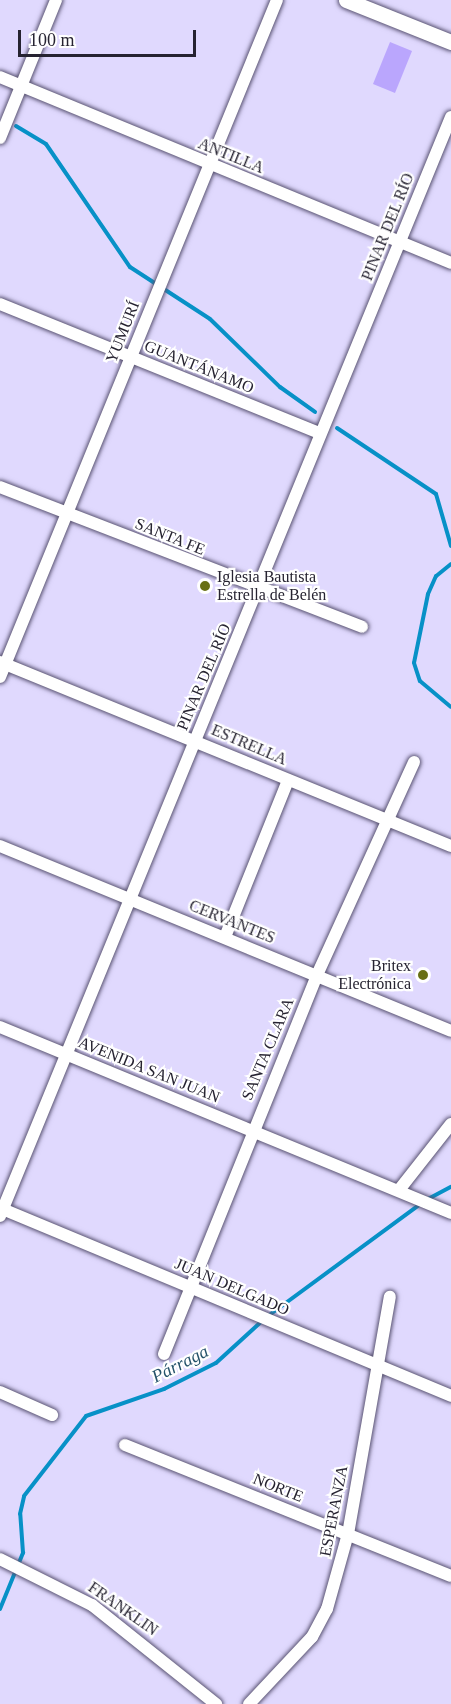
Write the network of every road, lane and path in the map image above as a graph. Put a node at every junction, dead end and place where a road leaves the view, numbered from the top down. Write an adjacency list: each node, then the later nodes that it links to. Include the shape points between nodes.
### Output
1 (56, 0): 6 (street)
2 (277, 0): 9 (street, YUMURÍ)
3 (346, 0): 4 (main road)
4 (451, 42)
5 (0, 77): 6 (street, ANTILLA)
6 (21, 86): 8 (street); 9 (street, ANTILLA)
7 (451, 117): 10 (street, PINAR DEL RÍO)
8 (2, 134)
9 (211, 166): 10 (street, ANTILLA); 13 (street, YUMURÍ)
10 (400, 241): 11 (street, ANTILLA); 14 (street, PINAR DEL RÍO)
11 (451, 263)
12 (0, 304): 13 (street, GUANTÁNAMO)
13 (130, 357): 14 (street, GUANTÁNAMO); 16 (street, YUMURÍ)
14 (320, 433): 17 (street, PINAR DEL RÍO)
15 (0, 487): 16 (street, SANTA FE)
16 (67, 513): 17 (street, SANTA FE); 19 (street, YUMURÍ)
17 (259, 590): 18 (street, SANTA FE); 21 (street, PINAR DEL RÍO)
18 (362, 627)
19 (3, 663): 20 (street, YUMURÍ); 21 (street, ESTRELLA)
20 (0, 677)
21 (196, 740): 23 (street, ESTRELLA); 27 (street, PINAR DEL RÍO)
22 (414, 762): 24 (street, SANTA CLARA)
23 (288, 780): 24 (street, ESTRELLA); 28 (street)
24 (386, 820): 26 (street, ESTRELLA); 29 (street, SANTA CLARA)
25 (0, 846): 27 (street, CERVANTES)
26 (451, 846)
27 (132, 899): 28 (street, CERVANTES); 32 (street, PINAR DEL RÍO)
28 (225, 937): 29 (street, CERVANTES)
29 (317, 975): 31 (street, CERVANTES); 34 (street, SANTA CLARA)
30 (0, 1027): 32 (street, AVENIDA SAN JUAN)
31 (451, 1030)
32 (68, 1055): 34 (street, AVENIDA SAN JUAN); 36 (street, PINAR DEL RÍO)
33 (451, 1124): 35 (street)
34 (253, 1130): 35 (street, AVENIDA SAN JUAN); 38 (street, SANTA CLARA)
35 (399, 1190): 37 (street, AVENIDA SAN JUAN)
36 (1, 1211): 38 (street, JUAN DELGADO)
37 (448, 1211)
38 (190, 1287): 40 (street, SANTA CLARA); 41 (street, JUAN DELGADO)
39 (390, 1297): 41 (street, ESPERANZA)
40 (164, 1354)
41 (378, 1365): 43 (street, JUAN DELGADO); 46 (street, ESPERANZA)
42 (0, 1392): 44 (street)
43 (451, 1396)
44 (52, 1415)
45 (125, 1445): 46 (street, NORTE)
46 (348, 1534): 48 (street, NORTE); 50 (street, ESPERANZA, via 321,1623)
47 (2, 1560): 49 (street, FRANKLIN, via 128,1629)
48 (451, 1576)
49 (216, 1704)
50 (249, 1704)

